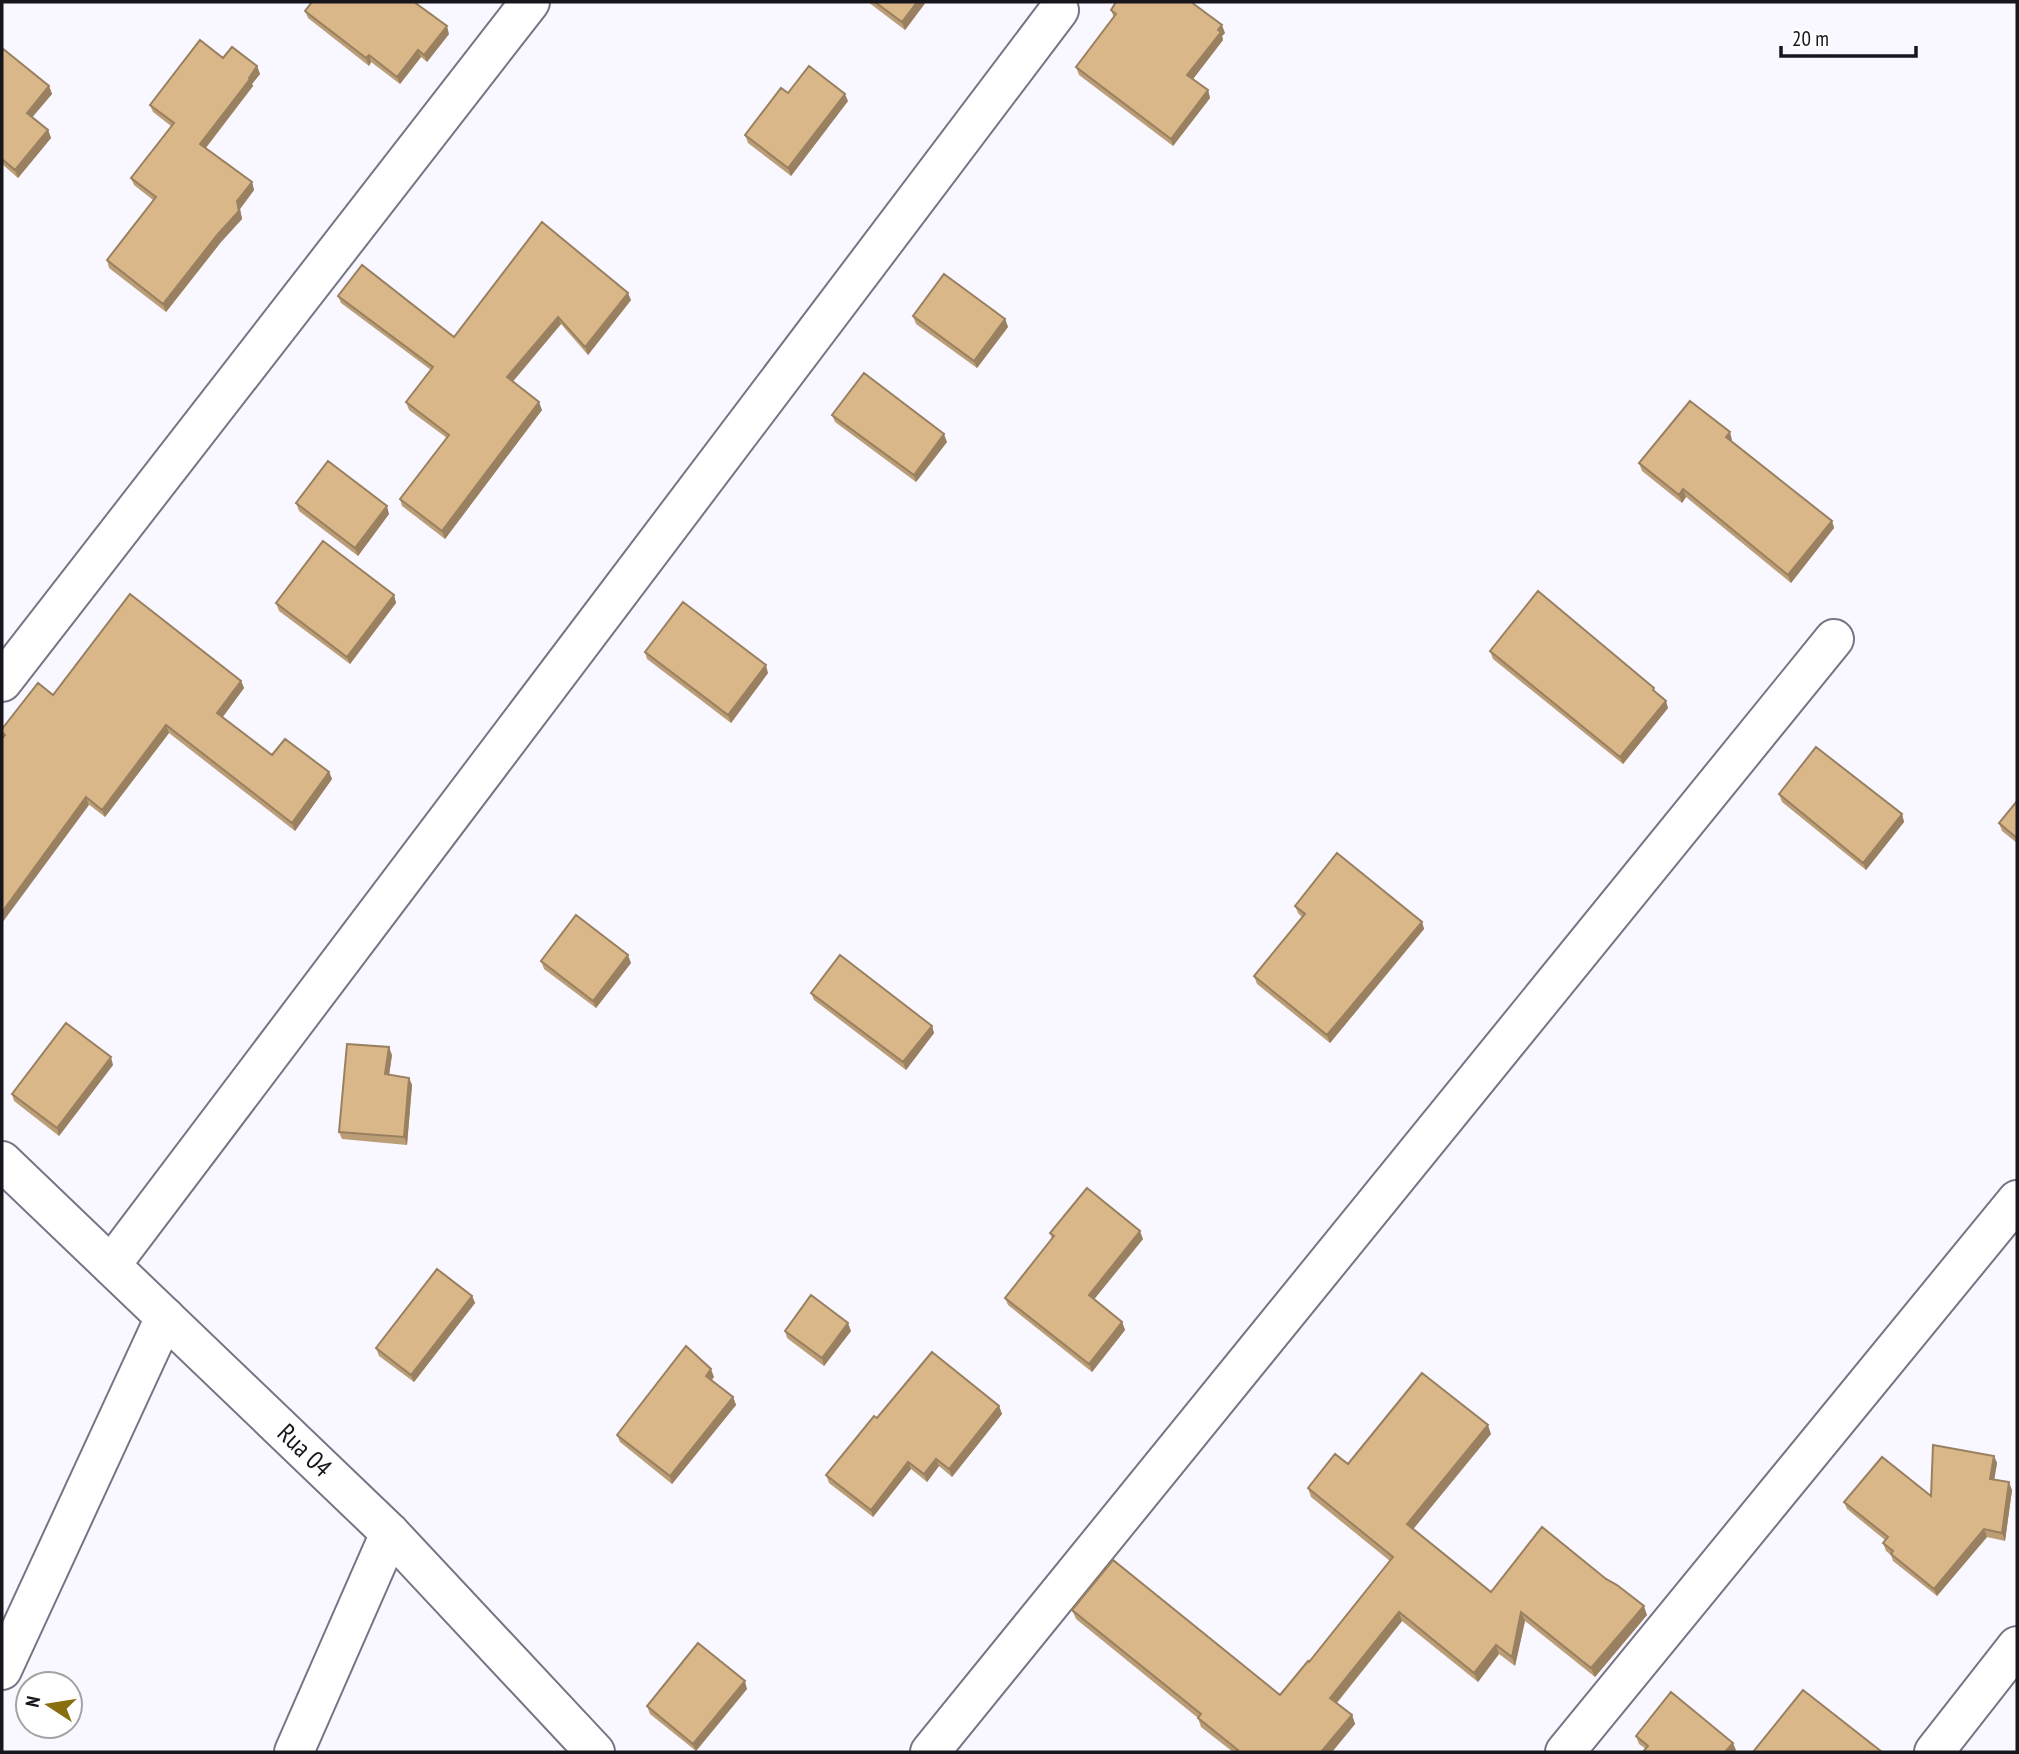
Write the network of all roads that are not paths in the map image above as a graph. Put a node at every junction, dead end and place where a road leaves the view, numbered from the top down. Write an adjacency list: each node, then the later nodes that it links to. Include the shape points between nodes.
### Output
1 (530, 2): 4 (street)
2 (1059, 9): 7 (street)
3 (1834, 639): 14 (street)
4 (2, 682)
5 (6, 1173): 7 (street, Rua 04)
6 (2017, 1200): 15 (street)
7 (111, 1265): 8 (street, Rua 04)
8 (165, 1317): 9 (street, Rua 04); 11 (street)
9 (390, 1533): 12 (street); 13 (street, Rua 04)
10 (2017, 1646): 16 (street)
11 (2, 1670)
12 (294, 1752)
13 (595, 1752)
14 (930, 1752)
15 (1566, 1752)
16 (1934, 1752)

